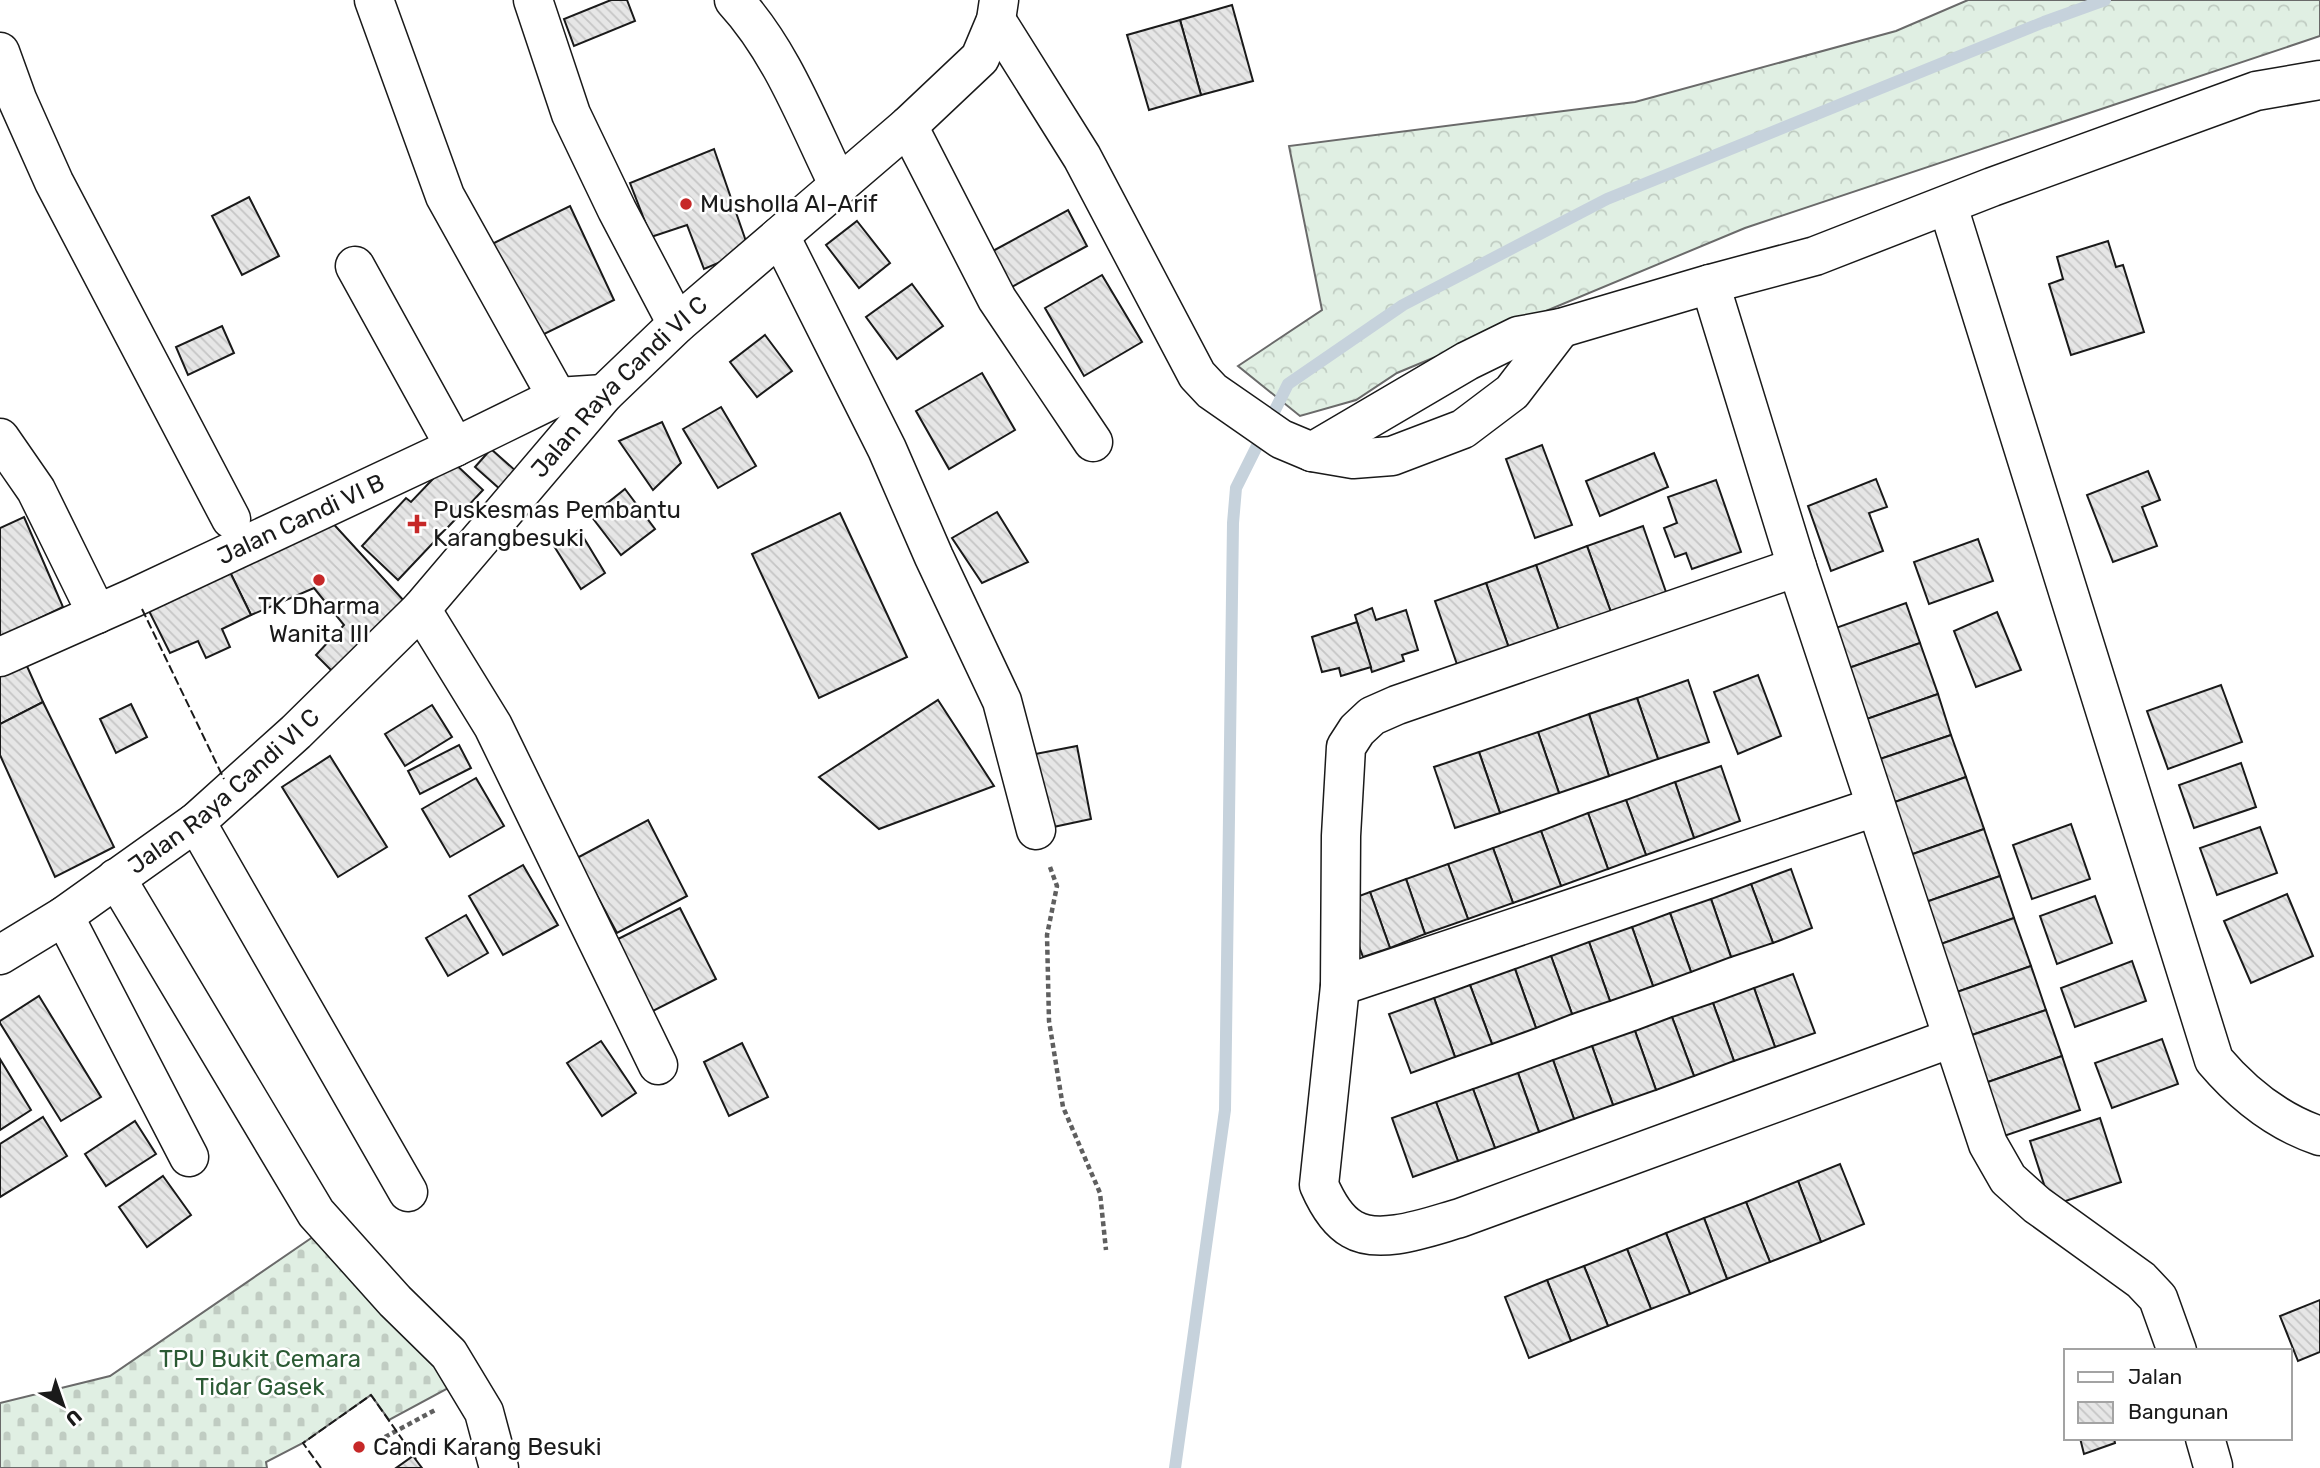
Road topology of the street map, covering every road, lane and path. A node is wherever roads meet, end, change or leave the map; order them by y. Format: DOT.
graph roads {
  1 [pos="374,0"];
  2 [pos="533,0"];
  3 [pos="734,0"];
  4 [pos="997,10"];
  5 [pos="0,52"];
  6 [pos="2320,80"];
  7 [pos="908,126"];
  8 [pos="839,186"];
  9 [pos="1948,206"];
  10 [pos="780,236"];
  11 [pos="355,266"];
  12 [pos="1710,284"];
  13 [pos="677,324"];
  14 [pos="1561,328"];
  15 [pos="604,394"];
  16 [pos="557,397"];
  17 [pos="0,438"];
  18 [pos="1093,442"];
  19 [pos="1296,446"];
  20 [pos="455,447"];
  21 [pos="231,519"];
  22 [pos="1797,567"];
  23 [pos="421,608"];
  24 [pos="97,614"];
  25 [pos="0,657"];
  26 [pos="1875,807"];
  27 [pos="196,822"];
  28 [pos="1036,830"];
  29 [pos="116,878"];
  30 [pos="64,916"];
  31 [pos="0,955"];
  32 [pos="1340,986"];
  33 [pos="1952,1038"];
  34 [pos="658,1065"];
  35 [pos="2320,1136"];
  36 [pos="189,1157"];
  37 [pos="408,1192"];
  38 [pos="1106,1250"];
  39 [pos="2176,1349"];
  40 [pos="471,1391"];
  41 [pos="385,1437"];
  42 [pos="499,1468"];
  1 -- 16 [label="street"];
  2 -- 13 [label="street"];
  3 -- 8 [label="street"];
  4 -- 7 [label="street, Jalan Raya Candi VI C"];
  4 -- 19 [label="street"];
  5 -- 21 [label="street"];
  6 -- 9 [label="street"];
  7 -- 8 [label="street, Jalan Raya Candi VI C"];
  7 -- 18 [label="street"];
  8 -- 10 [label="street, Jalan Raya Candi VI C"];
  9 -- 12 [label="street"];
  9 -- 35 [label="street"];
  10 -- 13 [label="street, Jalan Raya Candi VI C"];
  10 -- 28 [label="street"];
  11 -- 20 [label="street"];
  12 -- 14 [label="street"];
  12 -- 22 [label="street"];
  13 -- 15 [label="street, Jalan Raya Candi VI C"];
  14 -- 19 [label="street"];
  14 -- 19 [label="street"];
  15 -- 16 [label="street, Jalan Candi VI B"];
  15 -- 23 [label="street, Jalan Raya Candi VI C"];
  16 -- 20 [label="street, Jalan Candi VI B"];
  17 -- 24 [label="street"];
  20 -- 24 [label="street, Jalan Candi VI B"];
  22 -- 26 [label="street"];
  22 -- 32 [label="street"];
  23 -- 27 [label="street, Jalan Raya Candi VI C"];
  23 -- 34 [label="street"];
  24 -- 25 [label="street, Jalan Candi VI B"];
  26 -- 32 [label="street"];
  26 -- 33 [label="street"];
  27 -- 29 [label="street, Jalan Raya Candi VI C"];
  27 -- 37 [label="street"];
  28 -- 38 [label="path"];
  29 -- 30 [label="street, Jalan Raya Candi VI C"];
  29 -- 40 [label="street"];
  30 -- 31 [label="street, Jalan Raya Candi VI C"];
  30 -- 36 [label="street"];
  32 -- 33 [label="street"];
  33 -- 39 [label="street"];
  40 -- 41 [label="path"];
  40 -- 42 [label="street"];
}
